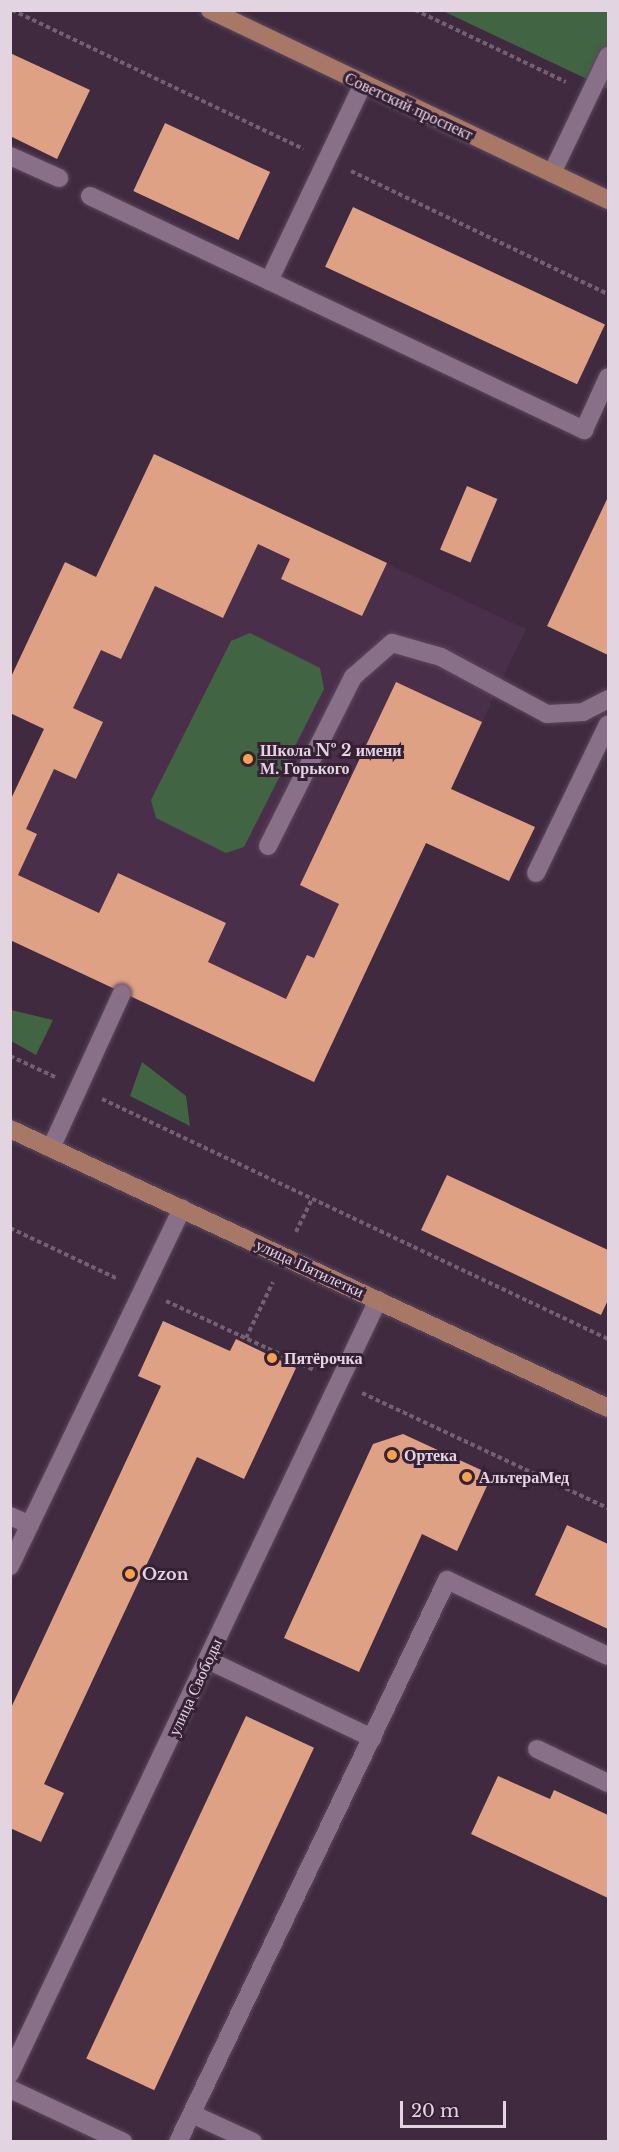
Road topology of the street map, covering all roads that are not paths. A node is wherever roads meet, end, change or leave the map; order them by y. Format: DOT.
graph roads {
  1 [pos="210,10"];
  2 [pos="609,56"];
  3 [pos="363,84"];
  4 [pos="10,156"];
  5 [pos="552,173"];
  6 [pos="59,178"];
  7 [pos="90,196"];
  8 [pos="609,200"];
  9 [pos="269,281"];
  10 [pos="609,377"];
  11 [pos="609,699"];
  12 [pos="609,724"];
  13 [pos="268,846"];
  14 [pos="536,873"];
  15 [pos="122,993"];
  16 [pos="10,1129"];
  17 [pos="51,1148"];
  18 [pos="182,1208"];
  19 [pos="378,1300"];
  20 [pos="609,1408"];
  21 [pos="10,1516"];
  22 [pos="30,1525"];
  23 [pos="10,1566"];
  24 [pos="609,1656"];
  25 [pos="208,1660"];
  26 [pos="372,1738"];
  27 [pos="537,1749"];
  28 [pos="609,1783"];
  29 [pos="10,2074"];
  30 [pos="10,2089"];
  31 [pos="192,2114"];
  32 [pos="123,2142"];
  33 [pos="178,2142"];
  34 [pos="253,2142"];
  1 -- 3 [label="main road, Советский проспект"];
  2 -- 5 [label="street"];
  3 -- 5 [label="main road, Советский проспект"];
  3 -- 9 [label="street"];
  4 -- 6 [label="street"];
  5 -- 8 [label="main road, Советский проспект"];
  7 -- 9 [label="street"];
  9 -- 10 [label="street"];
  11 -- 13 [label="street"];
  12 -- 14 [label="street"];
  15 -- 17 [label="street"];
  16 -- 17 [label="main road, улица Пятилетки"];
  17 -- 18 [label="main road, улица Пятилетки"];
  18 -- 19 [label="main road, улица Пятилетки"];
  18 -- 22 [label="street"];
  19 -- 20 [label="main road, улица Пятилетки"];
  19 -- 25 [label="street, улица Свободы"];
  21 -- 22 [label="street"];
  22 -- 23 [label="street"];
  24 -- 26 [label="street"];
  25 -- 26 [label="street"];
  25 -- 29 [label="street, улица Свободы"];
  26 -- 31 [label="street"];
  27 -- 28 [label="street"];
  30 -- 32 [label="street"];
  31 -- 33 [label="street"];
  31 -- 34 [label="street"];
}
